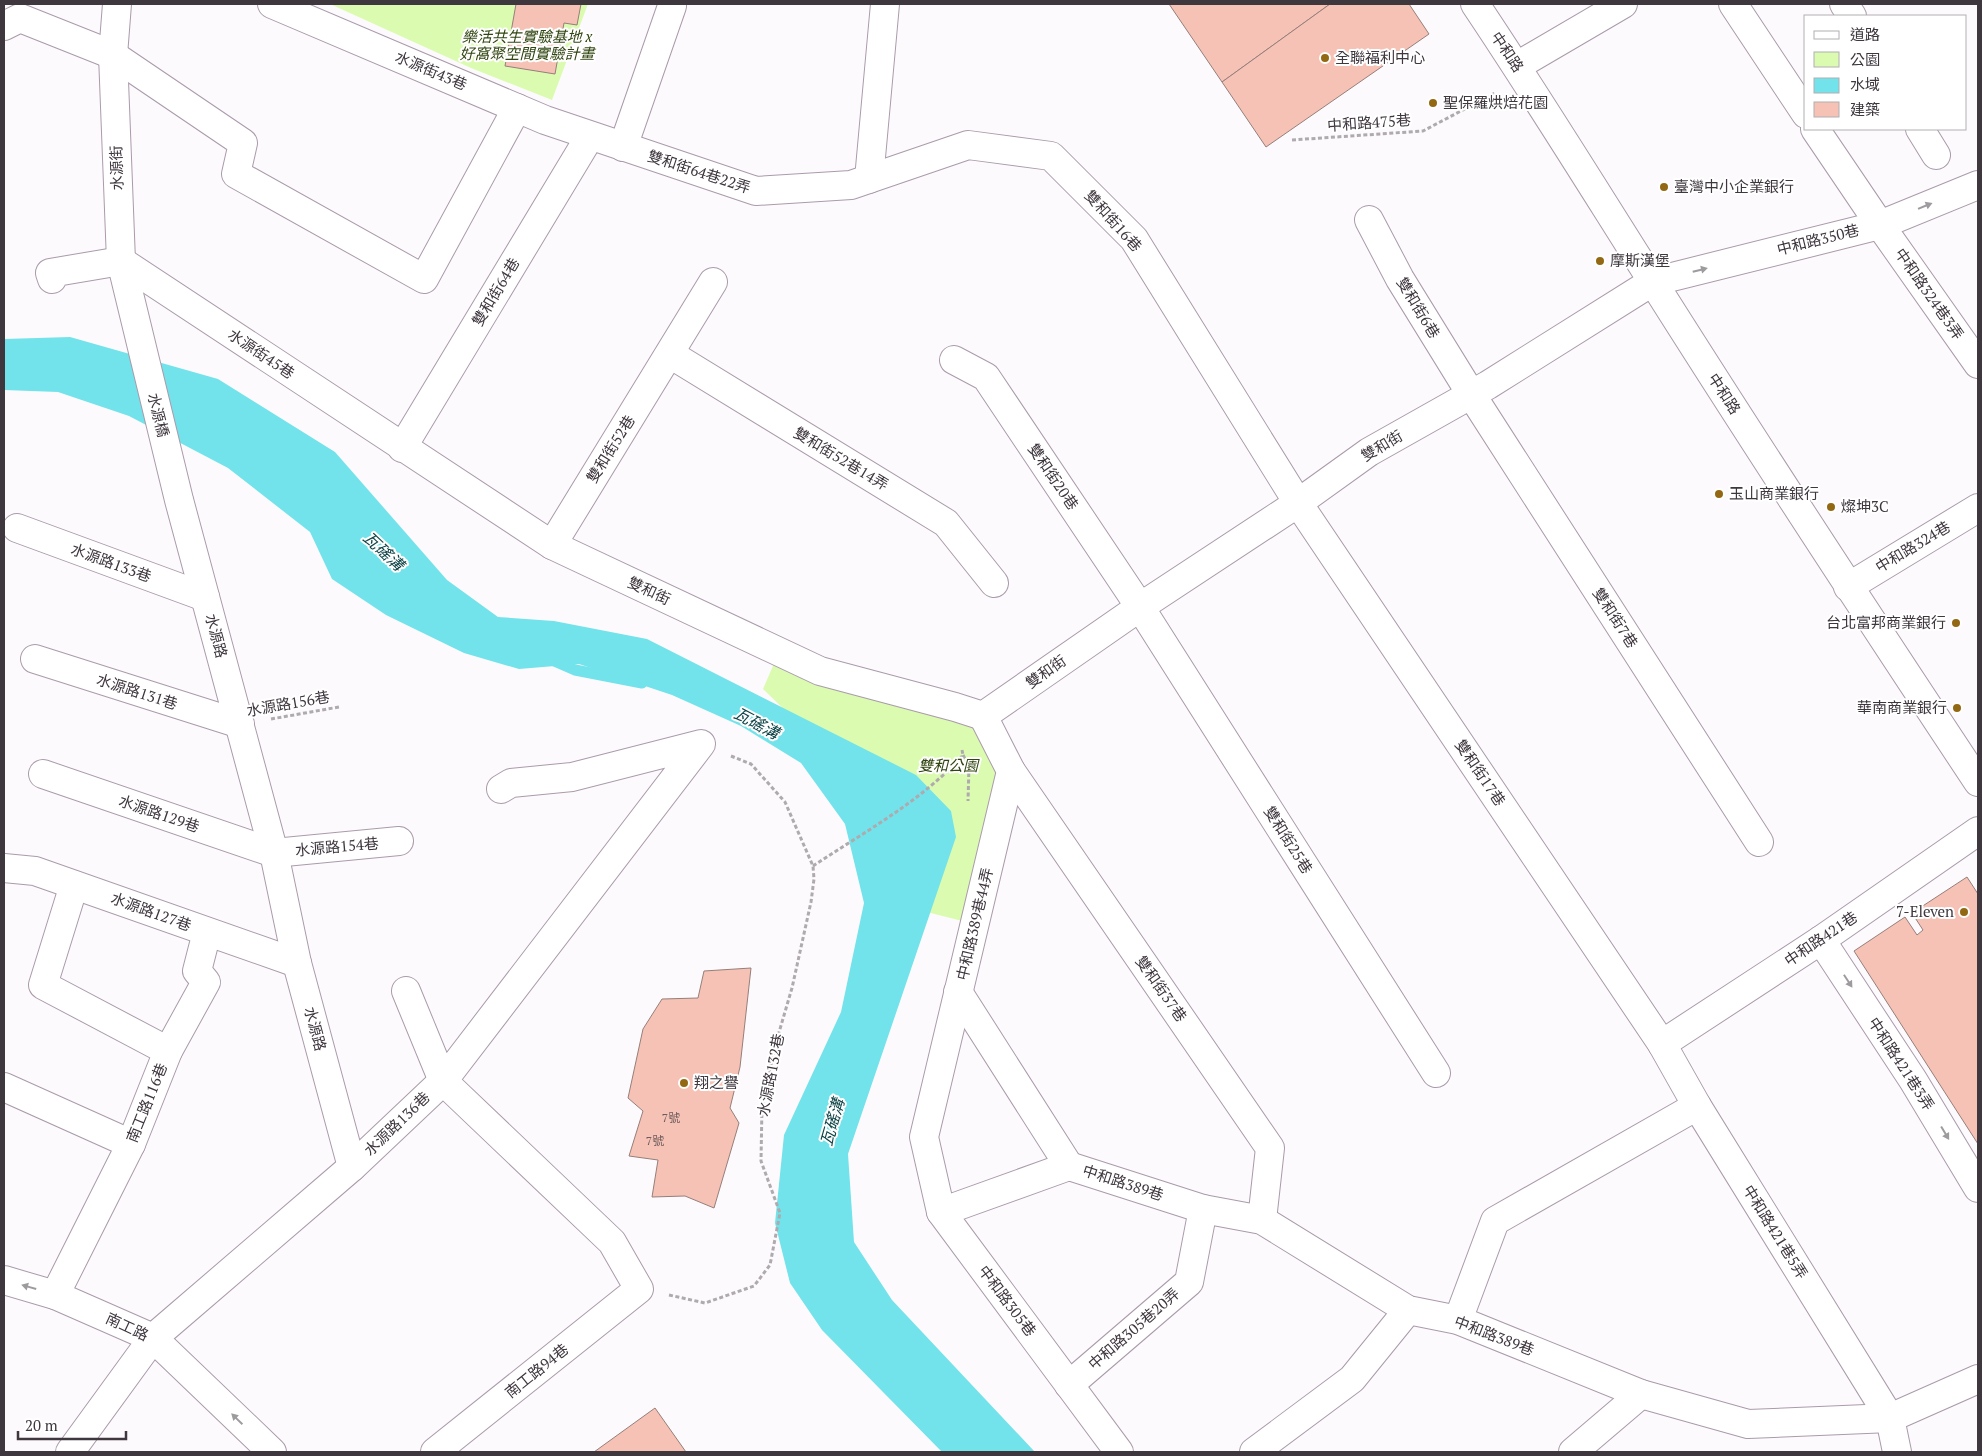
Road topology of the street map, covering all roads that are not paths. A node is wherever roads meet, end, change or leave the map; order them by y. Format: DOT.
graph roads {
  1 [pos="118,4"];
  2 [pos="272,4"];
  3 [pos="885,4"];
  4 [pos="1475,4"];
  5 [pos="1623,4"];
  6 [pos="1733,4"];
  7 [pos="1844,4"];
  8 [pos="672,6"];
  9 [pos="1851,15"];
  10 [pos="4,26"];
  11 [pos="113,55"];
  12 [pos="1521,72"];
  13 [pos="517,108"];
  14 [pos="1804,111"];
  15 [pos="1816,130"];
  16 [pos="1921,130"];
  17 [pos="590,136"];
  18 [pos="623,147"];
  19 [pos="1936,155"];
  20 [pos="870,178"];
  21 [pos="1978,185"];
  22 [pos="1369,220"];
  23 [pos="1880,224"];
  24 [pos="121,261"];
  25 [pos="52,279"];
  26 [pos="713,282"];
  27 [pos="1652,282"];
  28 [pos="136,330"];
  29 [pos="670,354"];
  30 [pos="954,360"];
  31 [pos="1978,364"];
  32 [pos="1471,394"];
  33 [pos="402,448"];
  34 [pos="179,500"];
  35 [pos="1298,502"];
  36 [pos="1978,508"];
  37 [pos="17,528"];
  38 [pos="552,545"];
  39 [pos="994,583"];
  40 [pos="1848,587"];
  41 [pos="206,597"];
  42 [pos="1140,607"];
  43 [pos="35,659"];
  44 [pos="983,716"];
  45 [pos="240,724"];
  46 [pos="1010,771"];
  47 [pos="43,774"];
  48 [pos="1978,782"];
  49 [pos="502,789"];
  50 [pos="1978,831"];
  51 [pos="399,841"];
  52 [pos="1759,842"];
  53 [pos="274,853"];
  54 [pos="4,868"];
  55 [pos="74,885"];
  56 [pos="207,932"];
  57 [pos="1821,940"];
  58 [pos="297,963"];
  59 [pos="406,991"];
  60 [pos="958,992"];
  61 [pos="1662,1044"];
  62 [pos="168,1051"];
  63 [pos="1436,1073"];
  64 [pos="443,1081"];
  65 [pos="4,1086"];
  66 [pos="1697,1106"];
  67 [pos="924,1137"];
  68 [pos="131,1144"];
  69 [pos="1069,1166"];
  70 [pos="352,1167"];
  71 [pos="1978,1188"];
  72 [pos="1203,1210"];
  73 [pos="941,1212"];
  74 [pos="1262,1220"];
  75 [pos="4,1280"];
  76 [pos="55,1295"];
  77 [pos="1408,1310"];
  78 [pos="1458,1320"];
  79 [pos="153,1338"];
  80 [pos="1978,1379"];
  81 [pos="1069,1384"];
  82 [pos="1641,1394"];
  83 [pos="1890,1418"];
  84 [pos="70,1452"];
  85 [pos="272,1452"];
  86 [pos="435,1452"];
  87 [pos="1119,1452"];
  88 [pos="1254,1452"];
  89 [pos="1573,1452"];
  90 [pos="1897,1452"];
  1 -- 11 [label="street, 水源街"];
  2 -- 13 [label="street, 水源街43巷"];
  3 -- 20 [label="street"];
  4 -- 12 [label="street, 中和路"];
  5 -- 12 [label="street"];
  6 -- 14 [label="street"];
  7 -- 9 [label="street"];
  8 -- 18 [label="street"];
  10 -- 11 [label="street"];
  11 -- 13 [label="street"];
  11 -- 24 [label="street, 水源街"];
  12 -- 27 [label="street, 中和路"];
  13 -- 17 [label="street, 水源街43巷"];
  15 -- 23 [label="street, 中和路324巷3弄"];
  16 -- 19 [label="street"];
  17 -- 18 [label="street, 雙和街64巷22弄"];
  17 -- 33 [label="street, 雙和街64巷"];
  18 -- 20 [label="street, 雙和街64巷22弄"];
  20 -- 35 [label="street, 雙和街16巷"];
  23 -- 21 [label="street, 中和路350巷, one-way"];
  22 -- 32 [label="street, 雙和街6巷"];
  27 -- 23 [label="street, 中和路350巷, one-way"];
  23 -- 31 [label="street, 中和路324巷3弄"];
  24 -- 25 [label="street"];
  24 -- 28 [label="street, 水源街"];
  24 -- 33 [label="street, 水源街45巷"];
  26 -- 29 [label="street, 雙和街52巷"];
  27 -- 32 [label="street, 雙和街"];
  27 -- 40 [label="street, 中和路"];
  28 -- 34 [label="street, 水源橋"];
  29 -- 38 [label="street, 雙和街52巷"];
  29 -- 39 [label="street, 雙和街52巷14弄"];
  30 -- 42 [label="street, 雙和街20巷"];
  32 -- 35 [label="street, 雙和街"];
  32 -- 52 [label="street, 雙和街7巷"];
  33 -- 38 [label="street, 雙和街"];
  34 -- 41 [label="street, 水源路"];
  35 -- 42 [label="street, 雙和街"];
  35 -- 61 [label="street, 雙和街17巷"];
  36 -- 40 [label="street, 中和路324巷"];
  37 -- 41 [label="street, 水源路133巷"];
  38 -- 44 [label="street, 雙和街"];
  40 -- 48 [label="street, 中和路"];
  41 -- 45 [label="street, 水源路"];
  42 -- 44 [label="street, 雙和街"];
  42 -- 63 [label="street, 雙和街25巷"];
  43 -- 45 [label="street, 水源路131巷"];
  44 -- 46 [label="street"];
  45 -- 53 [label="street, 水源路"];
  46 -- 60 [label="street, 中和路389巷44弄"];
  46 -- 74 [label="street, 雙和街37巷"];
  47 -- 53 [label="street, 水源路129巷"];
  49 -- 64 [label="street, 水源路136巷"];
  50 -- 57 [label="street, 中和路421巷"];
  51 -- 53 [label="street, 水源路154巷"];
  53 -- 58 [label="street, 水源路"];
  54 -- 55 [label="street, 水源路127巷"];
  55 -- 56 [label="street, 水源路127巷"];
  55 -- 62 [label="street, 南工路116巷"];
  56 -- 58 [label="street, 水源路127巷"];
  56 -- 62 [label="street"];
  57 -- 61 [label="street, 中和路421巷"];
  57 -- 71 [label="street, 中和路421巷3弄, one-way"];
  58 -- 70 [label="street, 水源路"];
  59 -- 64 [label="street"];
  60 -- 67 [label="street, 中和路389巷44弄"];
  60 -- 69 [label="street"];
  61 -- 66 [label="street, 中和路421巷5弄"];
  62 -- 68 [label="street, 南工路116巷"];
  64 -- 70 [label="street, 水源路136巷"];
  64 -- 86 [label="street, 南工路94巷"];
  65 -- 68 [label="street"];
  66 -- 78 [label="street"];
  66 -- 83 [label="street, 中和路421巷5弄"];
  67 -- 73 [label="street, 中和路305巷"];
  68 -- 76 [label="street, 南工路116巷"];
  69 -- 72 [label="street, 中和路389巷"];
  69 -- 73 [label="street, 中和路389巷"];
  70 -- 79 [label="street"];
  72 -- 74 [label="street, 中和路389巷"];
  72 -- 81 [label="street, 中和路305巷20弄"];
  73 -- 81 [label="street, 中和路305巷"];
  74 -- 77 [label="street, 中和路389巷"];
  76 -- 75 [label="street, 南工路, one-way"];
  76 -- 79 [label="street, 南工路"];
  77 -- 78 [label="street, 中和路389巷"];
  77 -- 88 [label="street"];
  78 -- 82 [label="street, 中和路389巷"];
  79 -- 84 [label="street"];
  85 -- 79 [label="street, 南工路, one-way"];
  80 -- 83 [label="street, 中和路389巷"];
  81 -- 87 [label="street, 中和路305巷"];
  82 -- 83 [label="street, 中和路389巷"];
  82 -- 89 [label="street"];
  83 -- 90 [label="street"];
}
